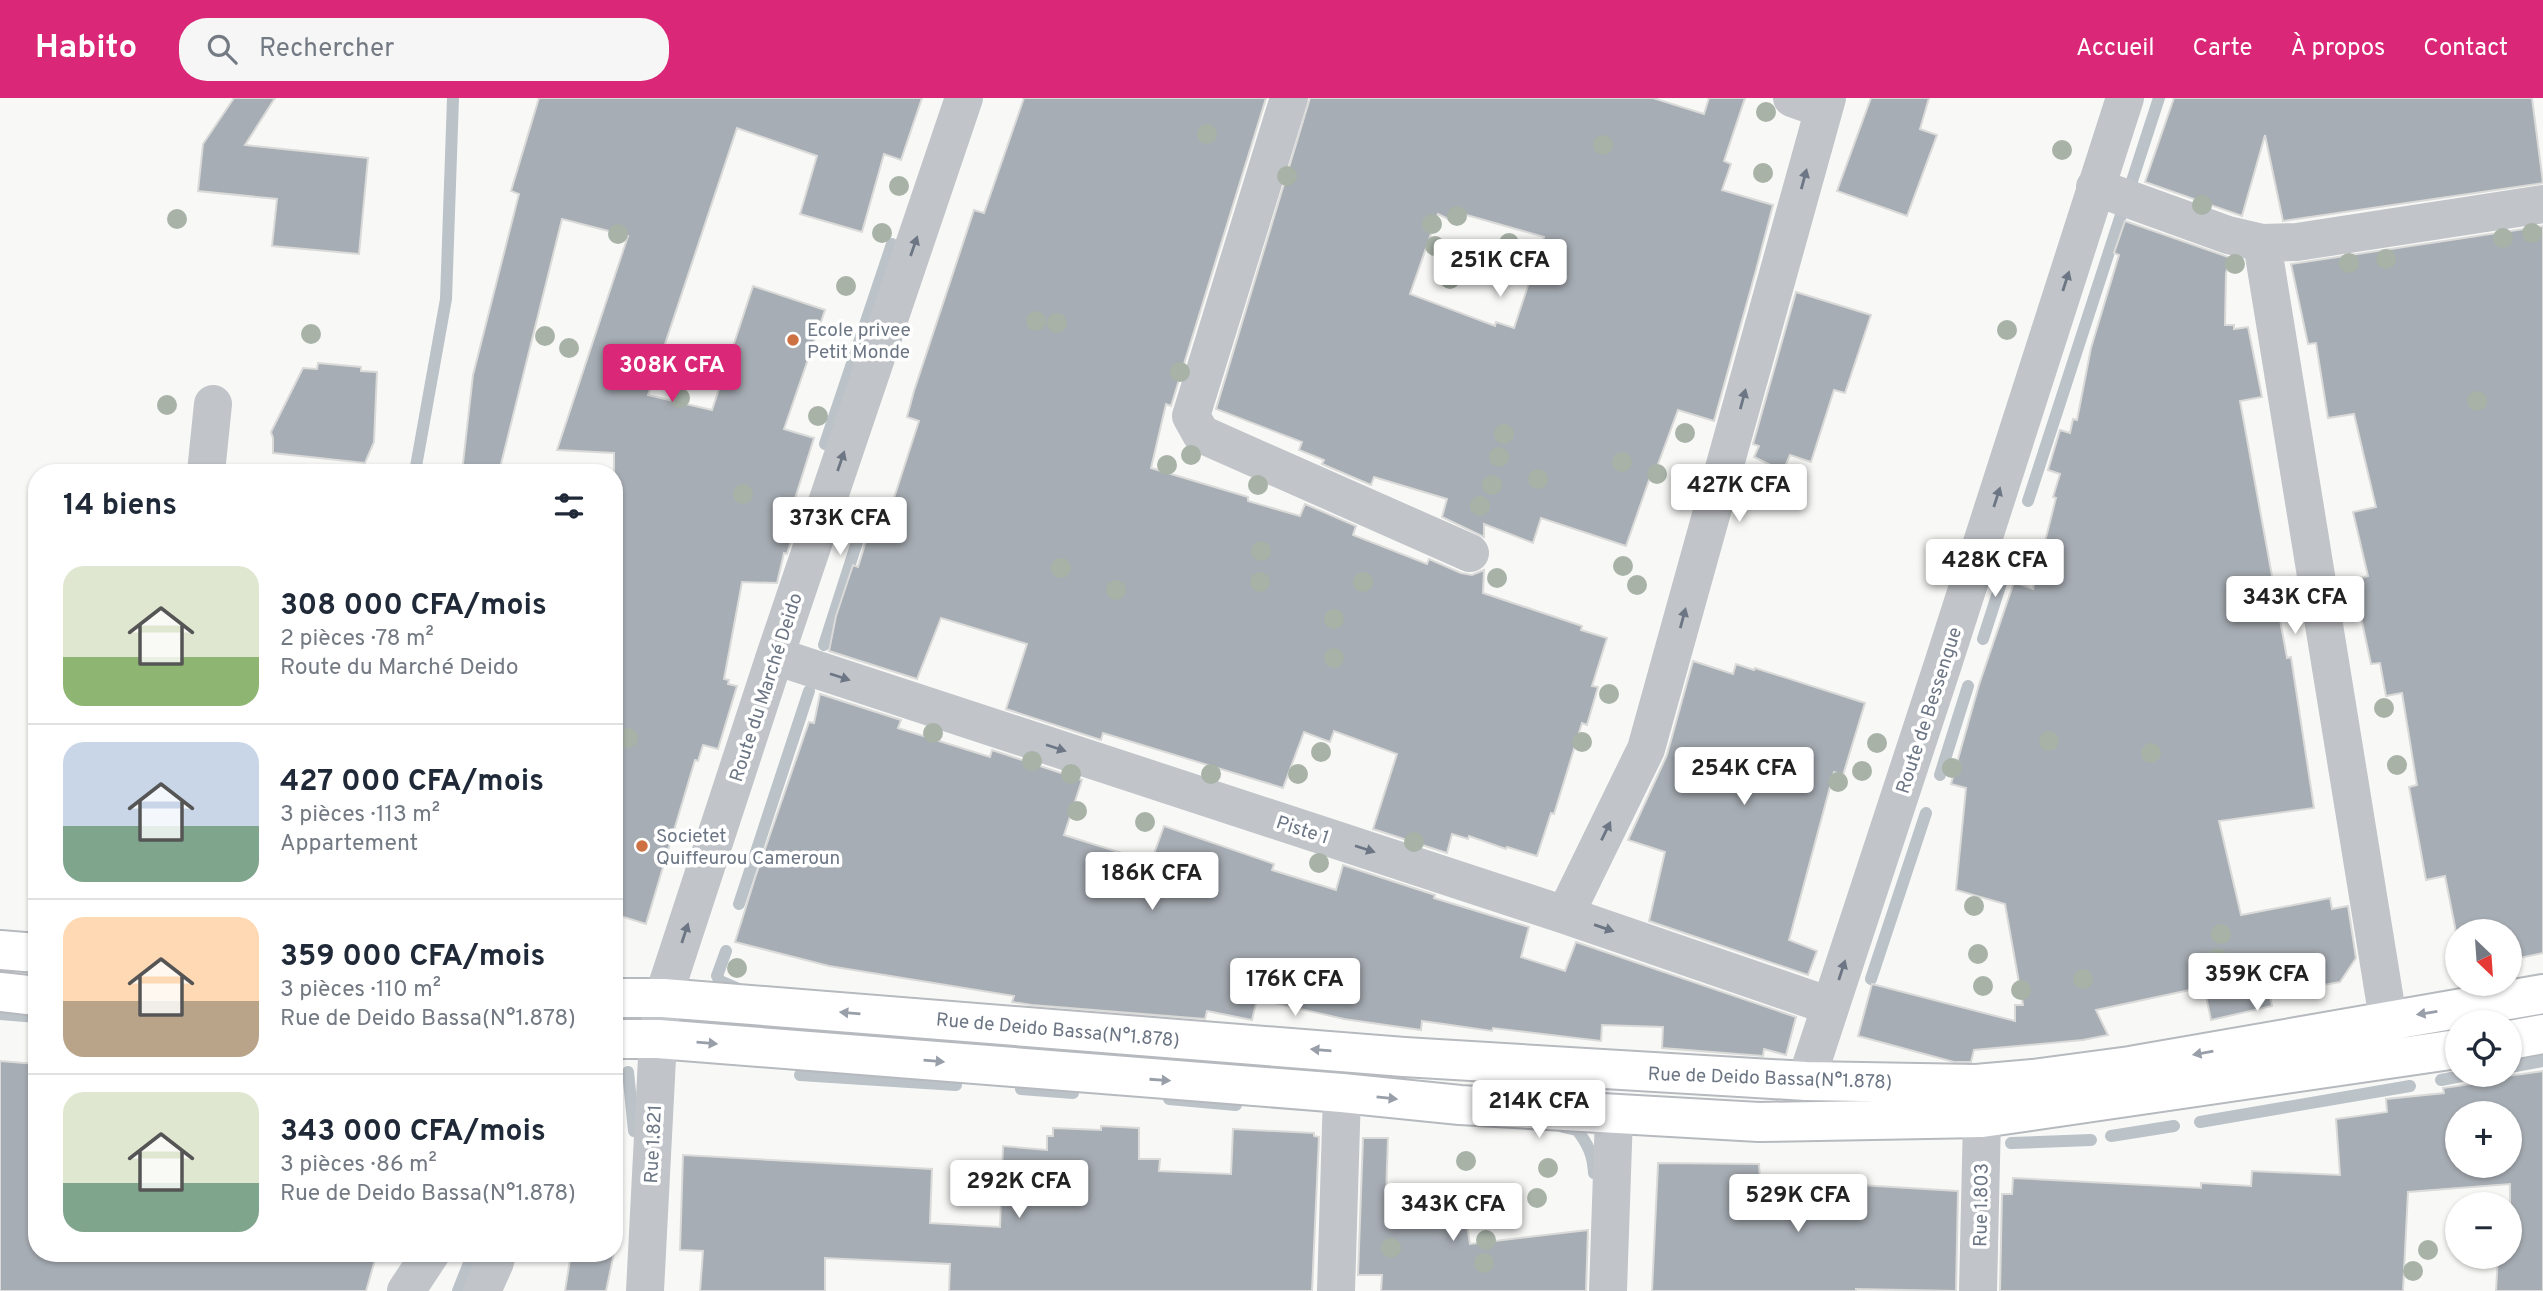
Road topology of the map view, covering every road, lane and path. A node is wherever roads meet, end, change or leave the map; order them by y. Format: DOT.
graph roads {
  1 [pos="964,98"];
  2 [pos="1289,98"];
  3 [pos="2125,98"];
  4 [pos="1814,102"];
  5 [pos="2095,187"];
  6 [pos="2543,204"];
  7 [pos="2262,243"];
  8 [pos="214,404"];
  9 [pos="207,464"];
  10 [pos="1470,553"];
  11 [pos="775,656"];
  12 [pos="1565,915"];
  13 [pos="0,950"];
  14 [pos="28,952"];
  15 [pos="0,992"];
  16 [pos="2543,994"];
  17 [pos="28,995"];
  18 [pos="623,998"];
  19 [pos="663,998"];
  20 [pos="1830,1006"];
  21 [pos="2388,1019"];
  22 [pos="2543,1034"];
  23 [pos="658,1038"];
  24 [pos="2522,1038"];
  25 [pos="623,1039"];
  26 [pos="2445,1050"];
  27 [pos="1806,1081"];
  28 [pos="1342,1093"];
  29 [pos="1614,1115"];
  30 [pos="1982,1118"];
  31 [pos="425,1262"];
  32 [pos="495,1262"];
  33 [pos="406,1291"];
  34 [pos="482,1291"];
  35 [pos="645,1291"];
  36 [pos="1336,1291"];
  37 [pos="1608,1291"];
  38 [pos="1978,1291"];
  11 -- 1 [label="street, Route du Marché Deido, one-way"];
  2 -- 10 [label="street"];
  3 -- 5 [label="street, Route de Bessengue"];
  12 -- 4 [label="street, one-way"];
  5 -- 7 [label="street"];
  20 -- 5 [label="street, Route de Bessengue, one-way"];
  6 -- 7 [label="street"];
  7 -- 21 [label="street"];
  8 -- 9 [label="street"];
  11 -- 12 [label="street, Piste 1, one-way"];
  19 -- 11 [label="street, Route du Marché Deido, one-way"];
  12 -- 20 [label="street, Piste 1, one-way"];
  13 -- 14 [label="main road"];
  15 -- 17 [label="main road"];
  16 -- 21 [label="main road, Rue de Deido Bassa(N°1.878), one-way"];
  18 -- 19 [label="main road, Rue de Deido Bassa(N°1.878)"];
  19 -- 23 [label="street, Rue 1.821"];
  27 -- 19 [label="main road, Rue de Deido Bassa(N°1.878), one-way"];
  20 -- 27 [label="street, Route de Bessengue"];
  21 -- 27 [label="main road, Rue de Deido Bassa(N°1.878), one-way"];
  22 -- 24 [label="main road"];
  23 -- 25 [label="main road, Rue de Deido Bassa(N°1.878)"];
  23 -- 28 [label="main road, Rue de Deido Bassa(N°1.878), one-way"];
  23 -- 35 [label="street, Rue 1.821"];
  26 -- 30 [label="main road, Rue de Deido Bassa(N°1.878)"];
  28 -- 29 [label="main road, Rue de Deido Bassa(N°1.878), one-way"];
  28 -- 36 [label="street"];
  29 -- 30 [label="main road, Rue de Deido Bassa(N°1.878)"];
  29 -- 37 [label="street"];
  30 -- 38 [label="street, Rue 1.803"];
  31 -- 33 [label="street"];
  32 -- 34 [label="street"];
}
